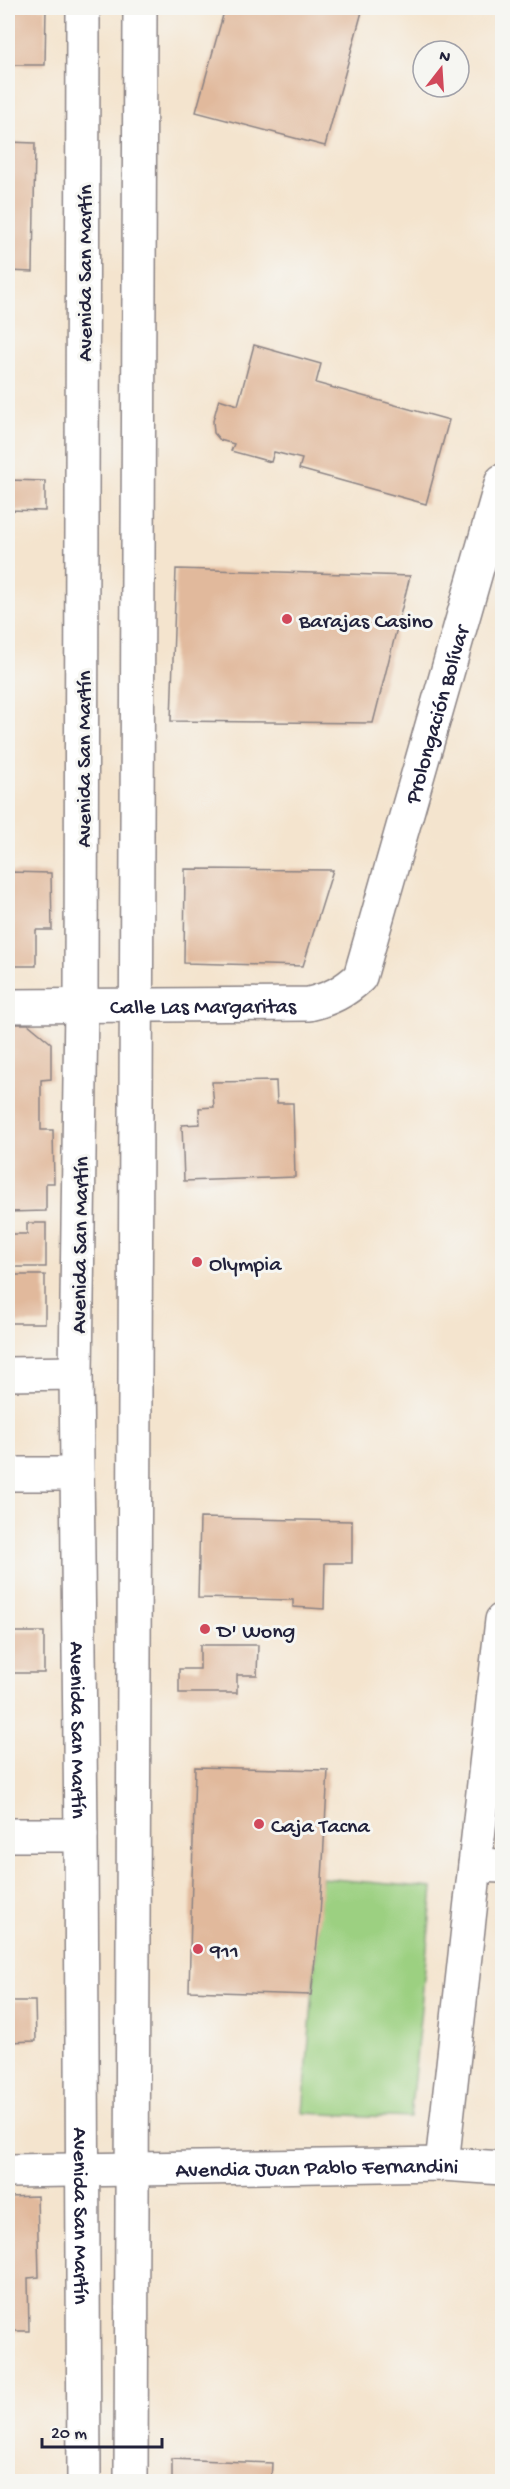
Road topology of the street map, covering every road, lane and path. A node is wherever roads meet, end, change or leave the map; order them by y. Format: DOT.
graph roads {
  1 [pos="83,8"];
  2 [pos="140,8"];
  3 [pos="502,481"];
  4 [pos="369,948"];
  5 [pos="81,1005"];
  6 [pos="137,1005"];
  7 [pos="8,1006"];
  8 [pos="76,1373"];
  9 [pos="8,1374"];
  10 [pos="8,1474"];
  11 [pos="77,1474"];
  12 [pos="502,1620"];
  13 [pos="8,1835"];
  14 [pos="81,1835"];
  15 [pos="489,1866"];
  16 [pos="442,2163"];
  17 [pos="502,2168"];
  18 [pos="8,2171"];
  19 [pos="81,2171"];
  20 [pos="131,2171"];
  21 [pos="84,2481"];
  22 [pos="130,2481"];
  1 -- 5 [label="main road, Avenida San Martín"];
  2 -- 6 [label="main road"];
  3 -- 4 [label="main road, Prolongación Bolívar"];
  4 -- 6 [label="main road, Calle Las Margaritas"];
  5 -- 6 [label="main road, Calle Las Margaritas"];
  5 -- 7 [label="main road, Calle Las Margaritas"];
  5 -- 8 [label="main road, Avenida San Martín"];
  6 -- 20 [label="main road"];
  8 -- 9 [label="main road"];
  8 -- 11 [label="main road, Avenida San Martín"];
  10 -- 11 [label="main road"];
  11 -- 14 [label="main road, Avenida San Martín"];
  12 -- 15 [label="main road"];
  13 -- 14 [label="main road"];
  14 -- 19 [label="main road, Avenida San Martín"];
  15 -- 16 [label="main road"];
  16 -- 17 [label="main road, Avendia Juan Pablo Fernandini"];
  16 -- 20 [label="main road, Avendia Juan Pablo Fernandini"];
  18 -- 19 [label="main road, Avendia Juan Pablo Fernandini"];
  19 -- 20 [label="main road, Avendia Juan Pablo Fernandini"];
  19 -- 21 [label="main road, Avenida San Martín"];
  20 -- 22 [label="main road"];
}
